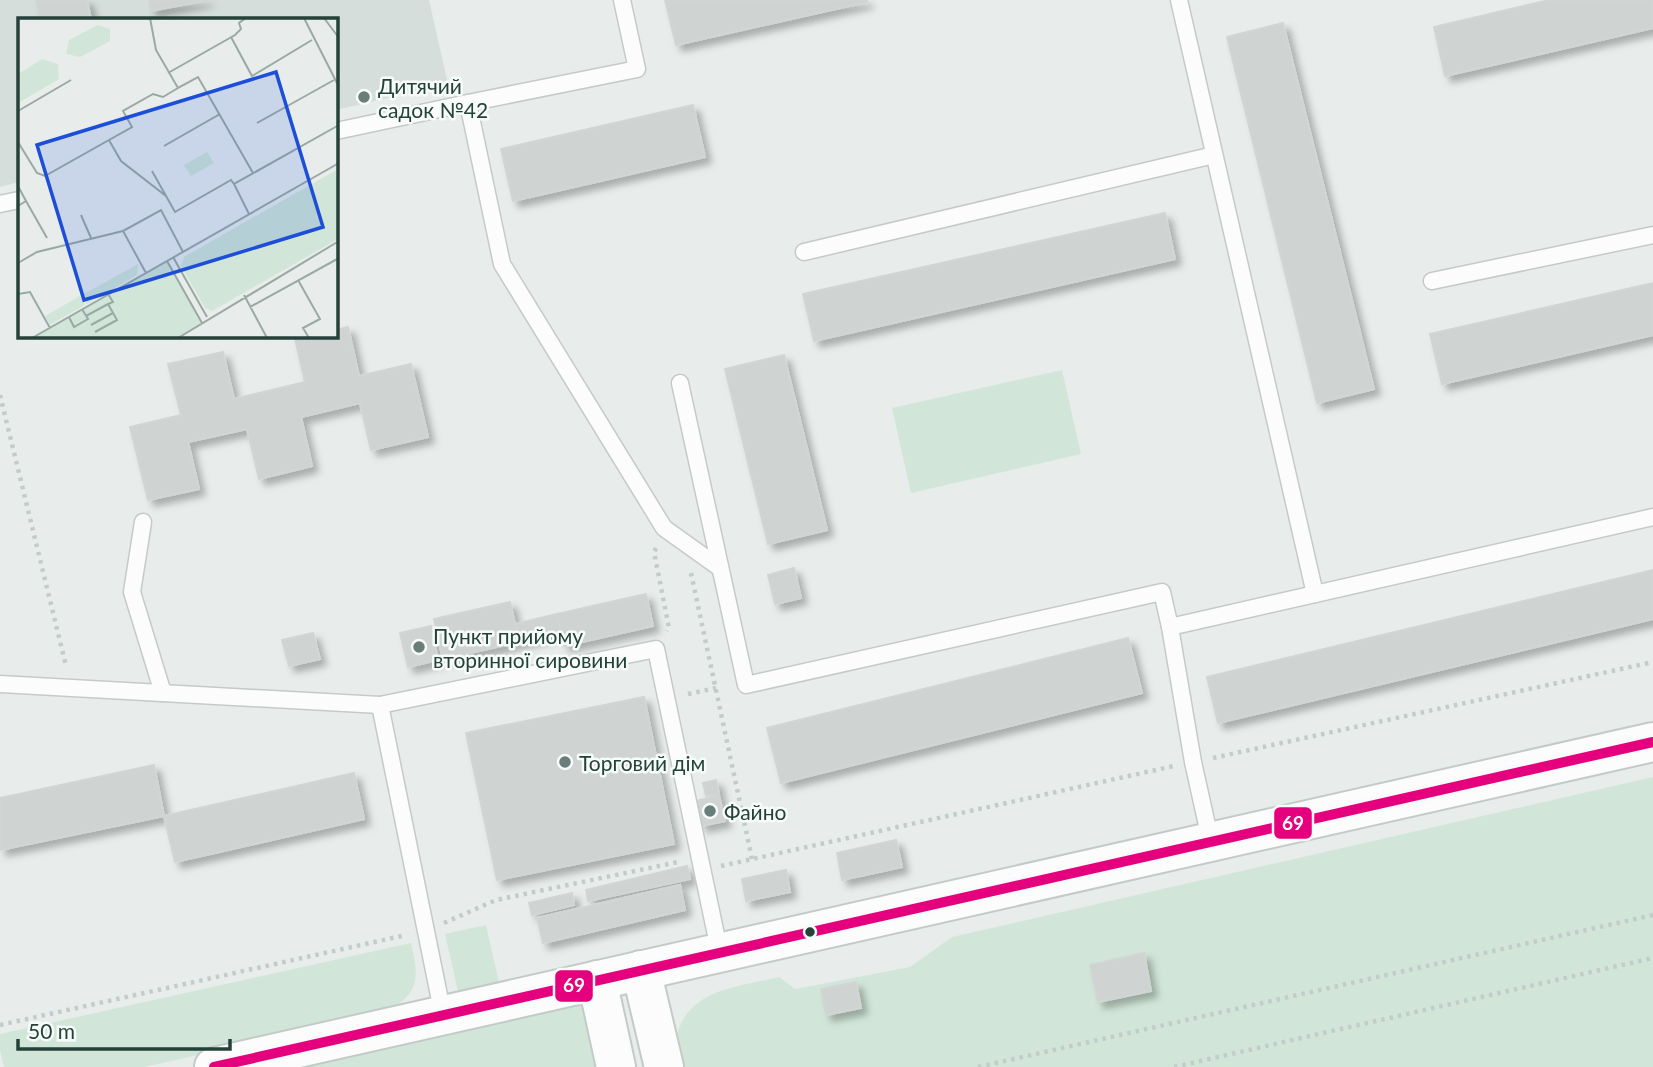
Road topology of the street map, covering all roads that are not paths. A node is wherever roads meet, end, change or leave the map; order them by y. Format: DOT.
graph roads {
  1 [pos="622,0"];
  2 [pos="1179,0"];
  3 [pos="468,103"];
  4 [pos="338,131"];
  5 [pos="1214,155"];
  6 [pos="18,200"];
  7 [pos="0,204"];
  8 [pos="1653,234"];
  9 [pos="804,252"];
  10 [pos="1432,281"];
  11 [pos="680,383"];
  12 [pos="1653,517"];
  13 [pos="143,522"];
  14 [pos="720,568"];
  15 [pos="1315,594"];
  16 [pos="1170,627"];
  17 [pos="0,684"];
  18 [pos="163,693"];
  19 [pos="380,705"];
  20 [pos="1653,743"];
  21 [pos="1211,843"];
  22 [pos="720,954"];
  23 [pos="641,970"];
  24 [pos="597,980"];
  25 [pos="443,1015"];
  26 [pos="214,1067"];
  27 [pos="616,1067"];
  28 [pos="664,1067"];
  1 -- 3 [label="lane"];
  2 -- 5 [label="lane"];
  3 -- 4 [label="lane"];
  3 -- 14 [label="lane"];
  5 -- 9 [label="lane"];
  5 -- 15 [label="lane"];
  6 -- 7 [label="lane"];
  8 -- 10 [label="lane"];
  11 -- 14 [label="lane"];
  12 -- 15 [label="lane"];
  13 -- 18 [label="lane"];
  14 -- 16 [label="lane"];
  15 -- 16 [label="lane"];
  16 -- 21 [label="lane"];
  17 -- 18 [label="lane"];
  18 -- 19 [label="lane"];
  19 -- 22 [label="lane"];
  19 -- 25 [label="lane"];
  20 -- 21 [label="street"];
  21 -- 22 [label="street"];
  22 -- 23 [label="street"];
  23 -- 24 [label="street"];
  23 -- 28 [label="street"];
  24 -- 25 [label="street"];
  24 -- 27 [label="street"];
  25 -- 26 [label="street"];
}
